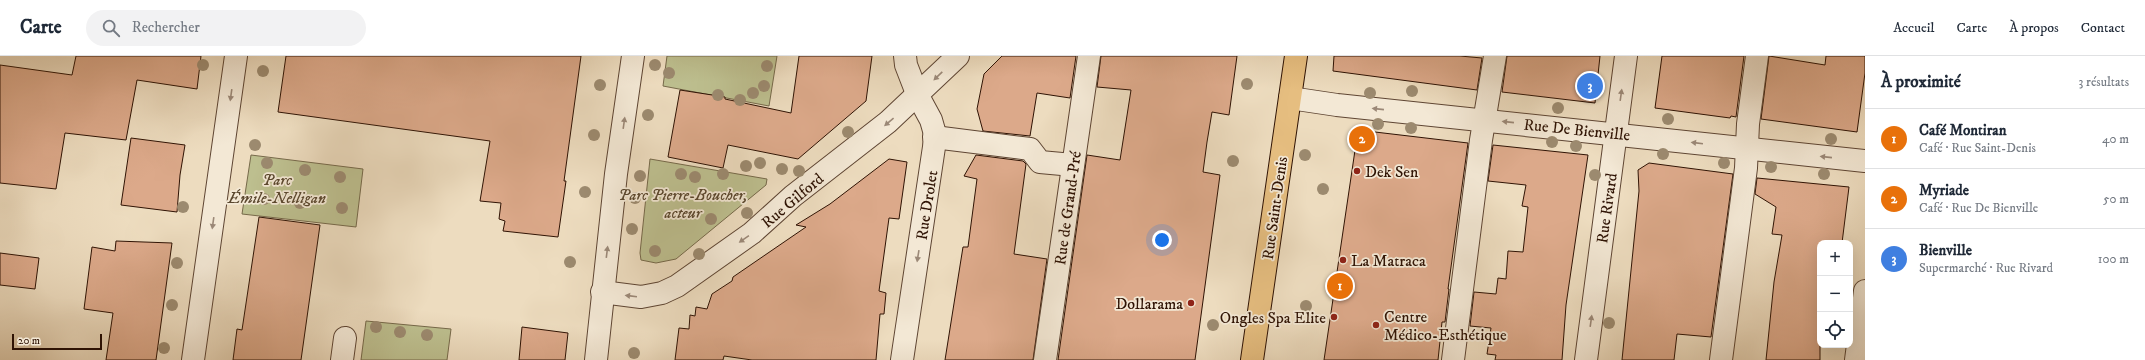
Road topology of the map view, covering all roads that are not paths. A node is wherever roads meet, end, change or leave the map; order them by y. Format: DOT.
graph roads {
  1 [pos="236,56"];
  2 [pos="633,56"];
  3 [pos="905,56"];
  4 [pos="958,56"];
  5 [pos="1089,56"];
  6 [pos="1296,56"];
  7 [pos="1495,56"];
  8 [pos="1626,56"];
  9 [pos="1757,56"];
  10 [pos="918,96"];
  11 [pos="1290,98"];
  12 [pos="1485,120"];
  13 [pos="1616,134"];
  14 [pos="934,137"];
  15 [pos="1747,148"];
  16 [pos="1865,160"];
  17 [pos="1073,165"];
  18 [pos="1865,291"];
  19 [pos="602,292"];
  20 [pos="345,338"];
  21 [pos="193,360"];
  22 [pos="342,360"];
  23 [pos="596,360"];
  24 [pos="902,360"];
  25 [pos="1045,360"];
  26 [pos="1252,360"];
  27 [pos="1452,360"];
  28 [pos="1586,360"];
  29 [pos="1721,360"];
  30 [pos="1856,360"];
  1 -- 21 [label="street, one-way"];
  19 -- 2 [label="street, one-way"];
  3 -- 10 [label="street, Rue Drolet"];
  4 -- 10 [label="street, Rue Gilford, one-way"];
  5 -- 17 [label="street, Rue de Grand-Pré"];
  6 -- 11 [label="main road, Rue Saint-Denis"];
  7 -- 12 [label="street"];
  13 -- 8 [label="street, Rue Rivard, one-way"];
  9 -- 15 [label="street"];
  10 -- 14 [label="street, Rue Drolet"];
  10 -- 19 [label="street, Rue Gilford, one-way"];
  12 -- 11 [label="street, Rue De Bienville, one-way"];
  11 -- 26 [label="main road, Rue Saint-Denis"];
  13 -- 12 [label="street, Rue De Bienville, one-way"];
  12 -- 27 [label="street"];
  15 -- 13 [label="street, Rue De Bienville, one-way"];
  28 -- 13 [label="street, Rue Rivard, one-way"];
  14 -- 17 [label="street"];
  14 -- 24 [label="street, Rue Drolet, one-way"];
  16 -- 15 [label="street, Rue De Bienville, one-way"];
  15 -- 29 [label="street"];
  17 -- 25 [label="street, Rue de Grand-Pré"];
  18 -- 30 [label="street"];
  19 -- 23 [label="street"];
  20 -- 22 [label="street"];
}
